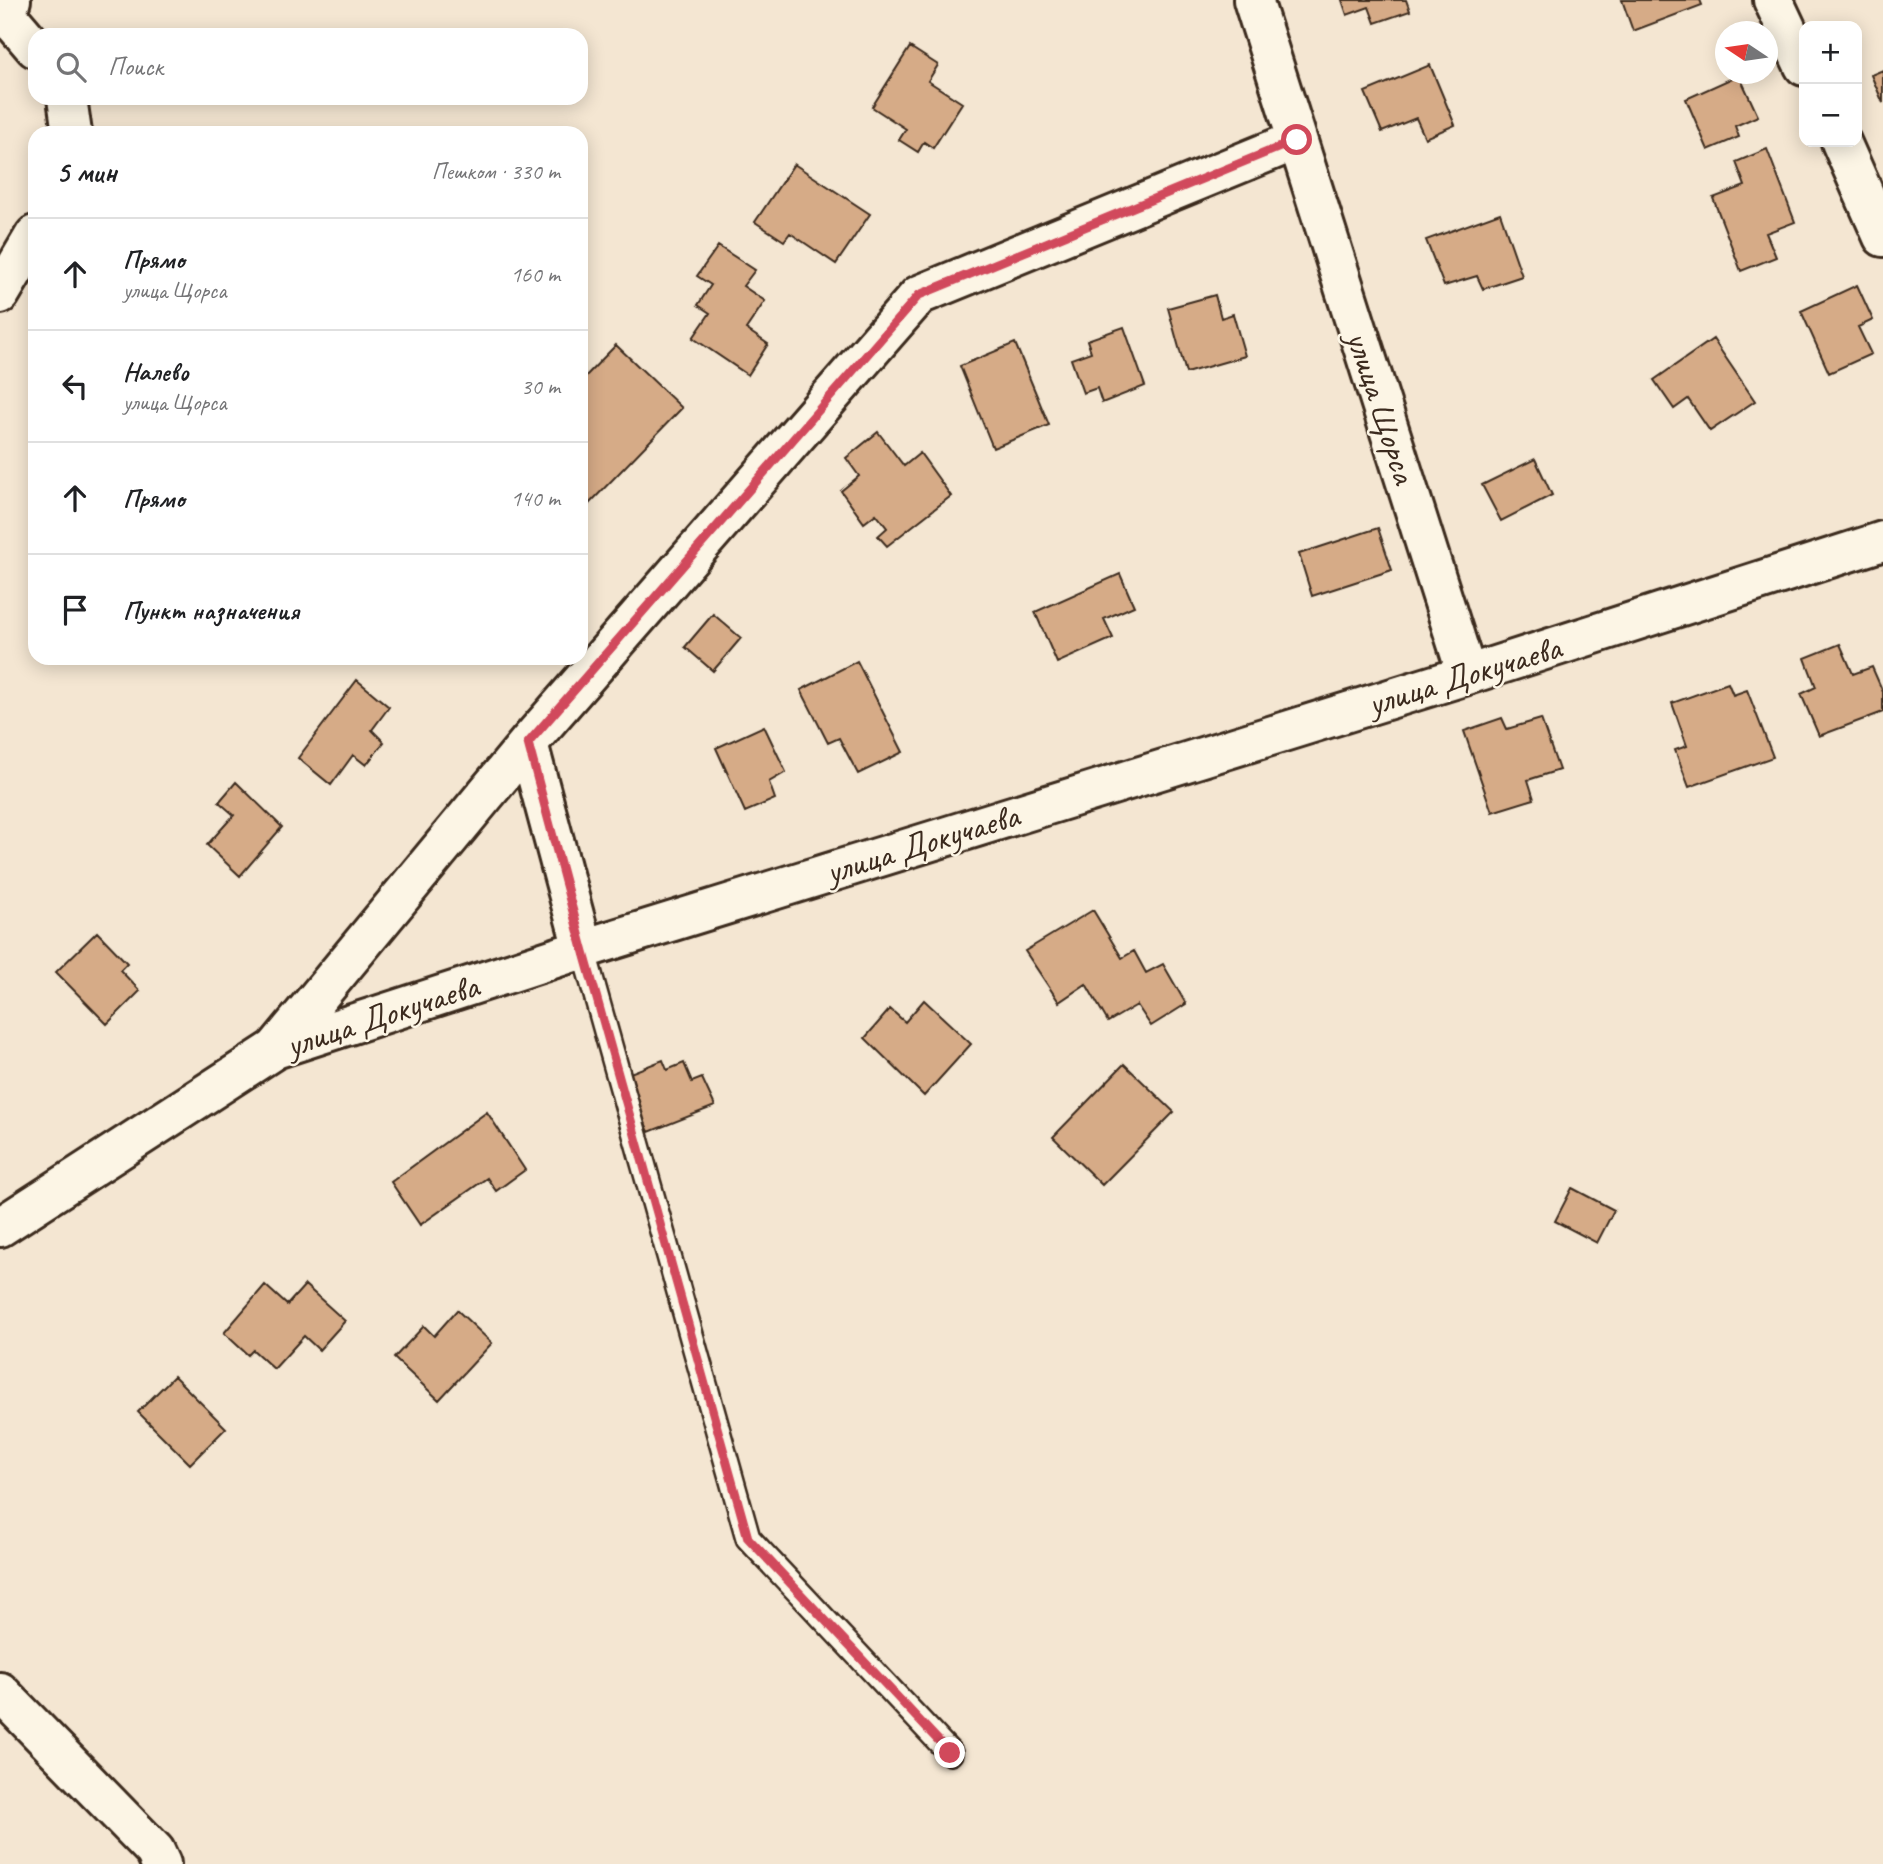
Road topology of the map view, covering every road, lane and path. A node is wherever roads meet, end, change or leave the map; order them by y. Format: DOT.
graph roads {
  1 [pos="11,0"];
  2 [pos="1253,0"];
  3 [pos="1773,0"];
  4 [pos="28,40"];
  5 [pos="1799,55"];
  6 [pos="69,105"];
  7 [pos="71,126"];
  8 [pos="1297,140"];
  9 [pos="1843,147"];
  10 [pos="1883,237"];
  11 [pos="28,247"];
  12 [pos="0,294"];
  13 [pos="1883,541"];
  14 [pos="1466,675"];
  15 [pos="528,743"];
  16 [pos="583,949"];
  17 [pos="275,1049"];
  18 [pos="0,1227"];
  19 [pos="0,1692"];
  20 [pos="950,1753"];
  21 [pos="161,1864"];
  1 -- 4 [label="street"];
  2 -- 8 [label="street, улица Щорса"];
  3 -- 5 [label="street"];
  6 -- 7 [label="street"];
  8 -- 14 [label="street, улица Щорса"];
  8 -- 15 [label="street"];
  9 -- 10 [label="street"];
  11 -- 12 [label="street"];
  13 -- 14 [label="street, улица Докучаева"];
  14 -- 16 [label="street, улица Докучаева"];
  15 -- 16 [label="street"];
  15 -- 17 [label="street"];
  16 -- 17 [label="street, улица Докучаева"];
  16 -- 20 [label="lane"];
  17 -- 18 [label="street, улица Докучаева"];
  19 -- 21 [label="street"];
}
